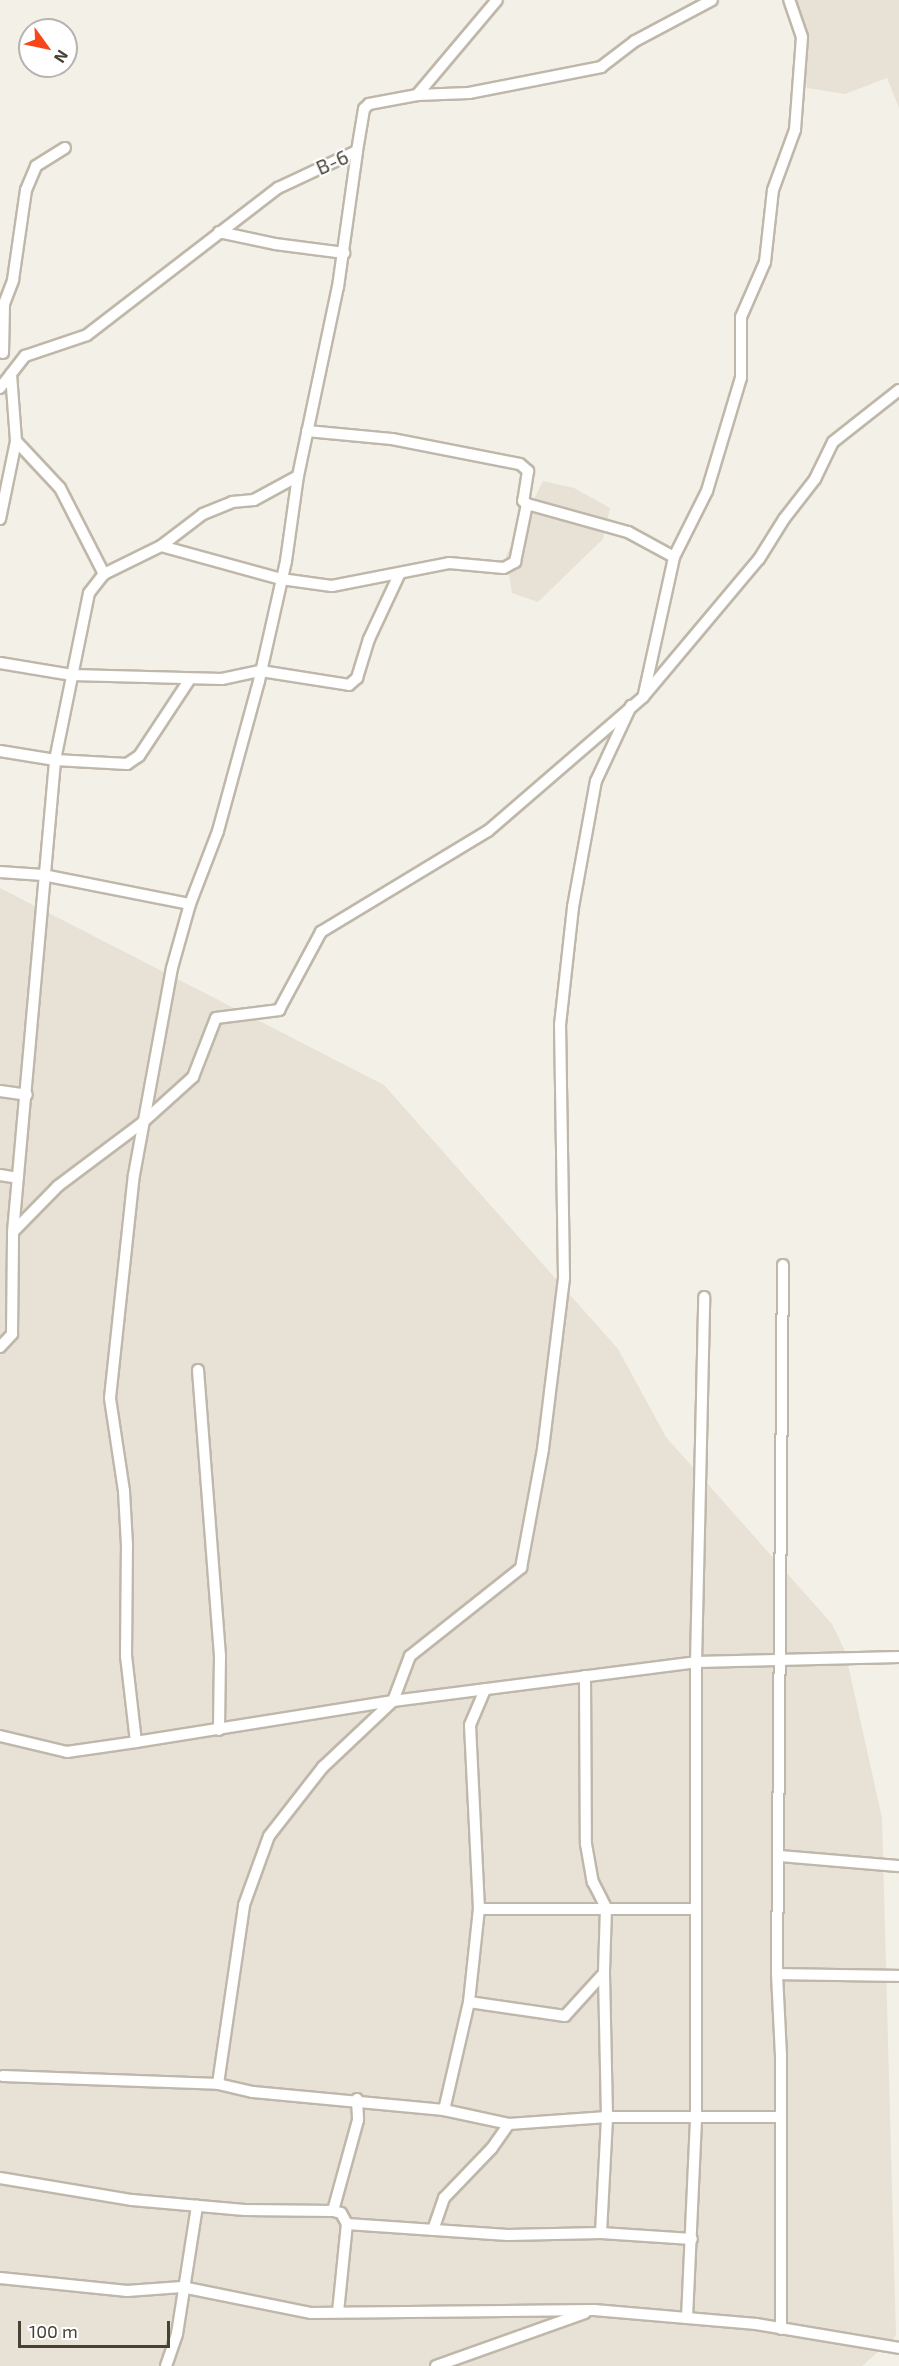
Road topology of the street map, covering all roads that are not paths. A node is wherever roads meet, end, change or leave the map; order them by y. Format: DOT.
graph roads {
  1 [pos="497,0"];
  2 [pos="712,0"];
  3 [pos="789,0"];
  4 [pos="417,94"];
  5 [pos="65,148"];
  6 [pos="357,151"];
  7 [pos="219,232"];
  8 [pos="344,253"];
  9 [pos="1,353"];
  10 [pos="25,356"];
  11 [pos="11,374"];
  12 [pos="0,388"];
  13 [pos="899,390"];
  14 [pos="307,431"];
  15 [pos="16,441"];
  16 [pos="298,476"];
  17 [pos="527,504"];
  18 [pos="0,519"];
  19 [pos="161,546"];
  20 [pos="674,557"];
  21 [pos="104,574"];
  22 [pos="399,575"];
  23 [pos="281,579"];
  24 [pos="0,663"];
  25 [pos="261,670"];
  26 [pos="72,675"];
  27 [pos="190,679"];
  28 [pos="643,697"];
  29 [pos="631,706"];
  30 [pos="0,751"];
  31 [pos="55,760"];
  32 [pos="0,872"];
  33 [pos="43,875"];
  34 [pos="190,904"];
  35 [pos="0,1091"];
  36 [pos="27,1095"];
  37 [pos="142,1123"];
  38 [pos="0,1175"];
  39 [pos="18,1178"];
  40 [pos="14,1232"];
  41 [pos="783,1265"];
  42 [pos="704,1297"];
  43 [pos="0,1347"];
  44 [pos="198,1370"];
  45 [pos="899,1657"];
  46 [pos="780,1658"];
  47 [pos="696,1662"];
  48 [pos="585,1676"];
  49 [pos="485,1689"];
  50 [pos="393,1701"];
  51 [pos="219,1730"];
  52 [pos="0,1736"];
  53 [pos="136,1742"];
  54 [pos="779,1856"];
  55 [pos="899,1866"];
  56 [pos="606,1908"];
  57 [pos="479,1909"];
  58 [pos="695,1909"];
  59 [pos="604,1973"];
  60 [pos="777,1974"];
  61 [pos="899,1976"];
  62 [pos="468,2002"];
  63 [pos="3,2076"];
  64 [pos="218,2084"];
  65 [pos="357,2099"];
  66 [pos="444,2110"];
  67 [pos="781,2116"];
  68 [pos="607,2117"];
  69 [pos="696,2117"];
  70 [pos="509,2124"];
  71 [pos="0,2178"];
  72 [pos="196,2206"];
  73 [pos="333,2211"];
  74 [pos="347,2224"];
  75 [pos="433,2230"];
  76 [pos="601,2233"];
  77 [pos="692,2239"];
  78 [pos="0,2278"];
  79 [pos="182,2287"];
  80 [pos="594,2310"];
  81 [pos="338,2312"];
  82 [pos="687,2318"];
  83 [pos="781,2329"];
  84 [pos="899,2348"];
  85 [pos="166,2366"];
  86 [pos="436,2366"];
  1 -- 4 [label="street"];
  2 -- 4 [label="street, B-6"];
  3 -- 20 [label="street"];
  4 -- 6 [label="street, B-6"];
  5 -- 9 [label="street"];
  6 -- 7 [label="street, B-6"];
  6 -- 8 [label="street"];
  7 -- 8 [label="street"];
  7 -- 10 [label="street, B-6"];
  8 -- 14 [label="street"];
  9 -- 10 [label="street"];
  10 -- 11 [label="street"];
  11 -- 12 [label="street"];
  11 -- 15 [label="street"];
  13 -- 28 [label="street"];
  14 -- 16 [label="street"];
  14 -- 17 [label="street"];
  15 -- 18 [label="street"];
  15 -- 21 [label="street"];
  16 -- 19 [label="street"];
  16 -- 23 [label="street"];
  17 -- 20 [label="street"];
  17 -- 22 [label="street"];
  19 -- 21 [label="street"];
  19 -- 23 [label="street"];
  20 -- 28 [label="street"];
  21 -- 26 [label="street"];
  22 -- 23 [label="street"];
  22 -- 25 [label="street"];
  23 -- 25 [label="street"];
  24 -- 26 [label="street"];
  25 -- 27 [label="street"];
  25 -- 34 [label="street"];
  26 -- 27 [label="street"];
  26 -- 31 [label="street"];
  27 -- 31 [label="street"];
  28 -- 29 [label="street"];
  29 -- 37 [label="street"];
  29 -- 50 [label="street"];
  30 -- 31 [label="street"];
  31 -- 33 [label="street"];
  32 -- 33 [label="street"];
  33 -- 34 [label="street"];
  33 -- 36 [label="street"];
  34 -- 37 [label="street"];
  35 -- 36 [label="street"];
  36 -- 39 [label="street"];
  37 -- 40 [label="street"];
  37 -- 53 [label="street"];
  38 -- 39 [label="street"];
  39 -- 40 [label="street"];
  40 -- 43 [label="street"];
  41 -- 46 [label="street"];
  42 -- 47 [label="street"];
  44 -- 51 [label="street"];
  45 -- 46 [label="street"];
  46 -- 47 [label="street"];
  46 -- 54 [label="street"];
  47 -- 48 [label="street"];
  47 -- 58 [label="street"];
  48 -- 49 [label="street"];
  48 -- 56 [label="street"];
  49 -- 50 [label="street"];
  49 -- 57 [label="street"];
  50 -- 51 [label="street"];
  50 -- 64 [label="street"];
  51 -- 53 [label="street"];
  52 -- 53 [label="street"];
  54 -- 55 [label="street"];
  54 -- 60 [label="street"];
  56 -- 57 [label="street"];
  56 -- 58 [label="street"];
  56 -- 59 [label="street"];
  57 -- 62 [label="street"];
  58 -- 69 [label="street"];
  59 -- 62 [label="street"];
  59 -- 68 [label="street"];
  60 -- 61 [label="street"];
  60 -- 67 [label="street"];
  62 -- 66 [label="street"];
  63 -- 64 [label="street"];
  64 -- 65 [label="street"];
  65 -- 66 [label="street"];
  65 -- 73 [label="street"];
  66 -- 70 [label="street"];
  67 -- 69 [label="street"];
  67 -- 83 [label="street"];
  68 -- 69 [label="street"];
  68 -- 70 [label="street"];
  68 -- 76 [label="street"];
  69 -- 77 [label="street"];
  70 -- 75 [label="street"];
  71 -- 72 [label="street"];
  72 -- 73 [label="street"];
  72 -- 79 [label="street"];
  73 -- 74 [label="street"];
  74 -- 75 [label="street"];
  74 -- 81 [label="street"];
  75 -- 76 [label="street"];
  76 -- 77 [label="street"];
  77 -- 82 [label="street"];
  78 -- 79 [label="street"];
  79 -- 81 [label="street"];
  79 -- 85 [label="street"];
  80 -- 81 [label="street"];
  80 -- 82 [label="street"];
  80 -- 86 [label="street"];
  82 -- 83 [label="street"];
  83 -- 84 [label="street"];
}
